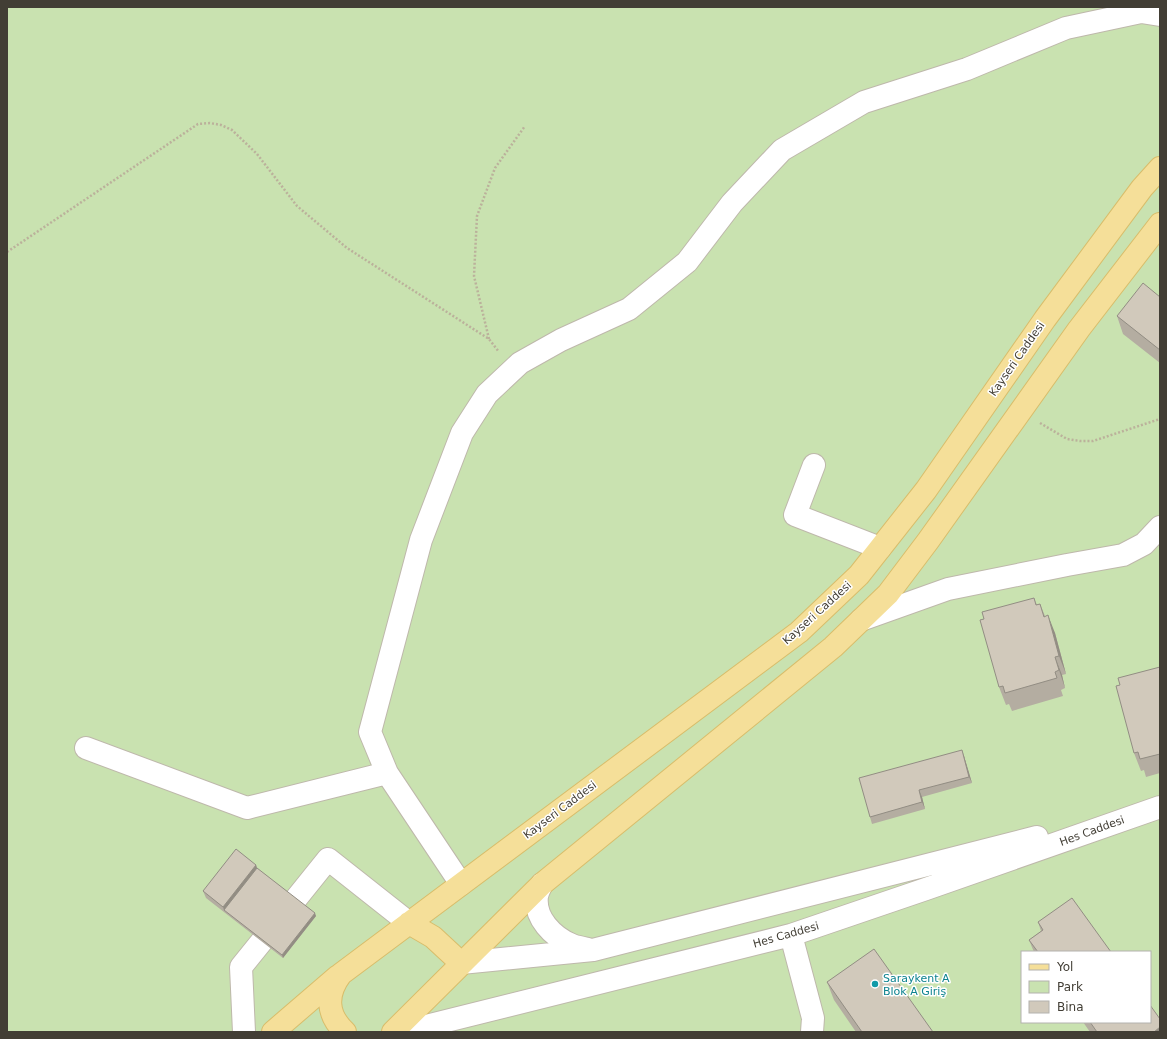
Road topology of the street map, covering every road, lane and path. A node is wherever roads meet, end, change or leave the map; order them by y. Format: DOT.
graph roads {
  1 [pos="1160,15"];
  2 [pos="525,126"];
  3 [pos="1160,168"];
  4 [pos="1160,224"];
  5 [pos="7,252"];
  6 [pos="1020,412"];
  7 [pos="1160,419"];
  8 [pos="814,465"];
  9 [pos="1160,527"];
  10 [pos="880,548"];
  11 [pos="861,620"];
  12 [pos="86,748"];
  13 [pos="387,773"];
  14 [pos="1160,806"];
  15 [pos="461,884"];
  16 [pos="542,884"];
  17 [pos="295,900"];
  18 [pos="409,923"];
  19 [pos="791,935"];
  20 [pos="262,942"];
  21 [pos="593,950"];
  22 [pos="461,963"];
  23 [pos="345,970"];
  24 [pos="816,1027"];
  25 [pos="398,1031"];
  26 [pos="244,1032"];
  27 [pos="273,1032"];
  28 [pos="345,1032"];
  1 -- 13 [label="street"];
  2 -- 5 [label="path"];
  3 -- 10 [label="main road, Kayseri Caddesi"];
  4 -- 6 [label="main road"];
  6 -- 7 [label="path"];
  6 -- 11 [label="main road"];
  8 -- 10 [label="street"];
  9 -- 11 [label="street"];
  10 -- 15 [label="main road, Kayseri Caddesi"];
  11 -- 16 [label="main road"];
  12 -- 13 [label="street"];
  13 -- 15 [label="street"];
  14 -- 19 [label="street, Hes Caddesi"];
  14 -- 21 [label="street, Hes Caddesi"];
  15 -- 18 [label="main road, Kayseri Caddesi"];
  16 -- 21 [label="street"];
  16 -- 22 [label="main road"];
  17 -- 18 [label="street"];
  18 -- 22 [label="main road"];
  18 -- 23 [label="main road, Kayseri Caddesi"];
  19 -- 24 [label="street"];
  19 -- 25 [label="street, Hes Caddesi"];
  20 -- 26 [label="street"];
  21 -- 22 [label="street, Hes Caddesi"];
  22 -- 25 [label="main road"];
  23 -- 27 [label="main road, Kayseri Caddesi"];
  23 -- 28 [label="main road"];
}
